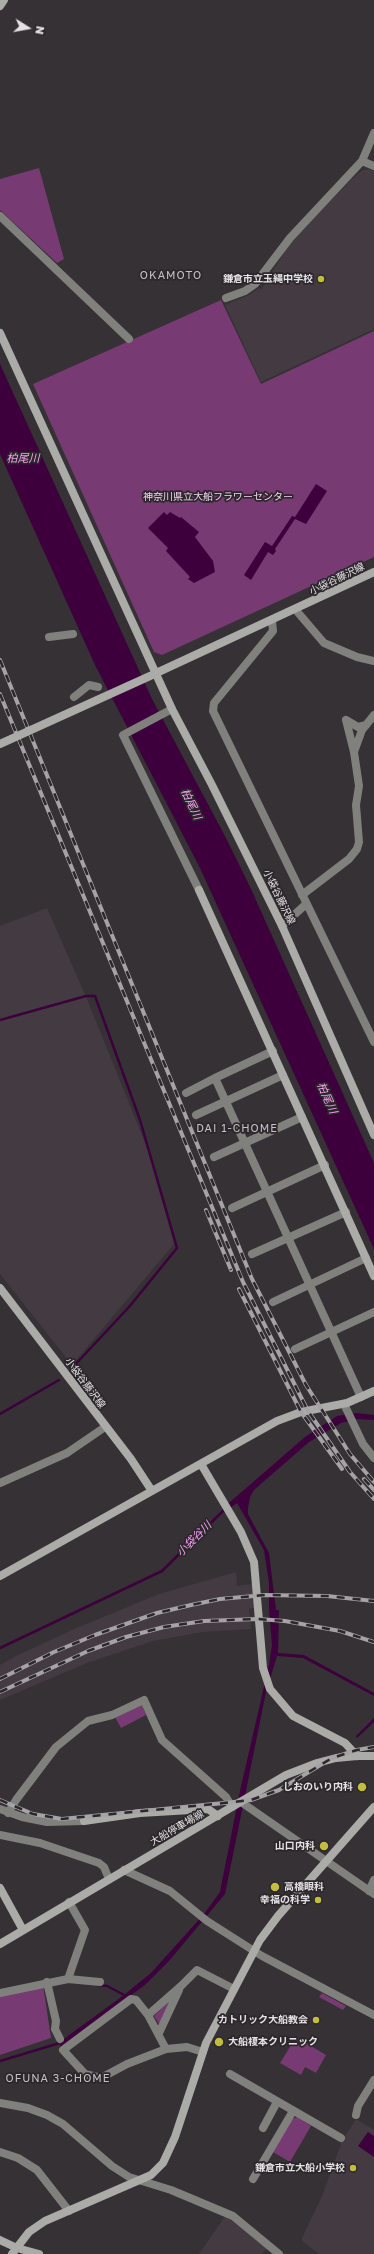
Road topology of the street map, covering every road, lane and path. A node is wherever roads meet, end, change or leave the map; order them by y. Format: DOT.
graph roads {
  1 [pos="4,0"];
  2 [pos="0,6"];
  3 [pos="374,133"];
  4 [pos="362,161"];
  5 [pos="374,166"];
  6 [pos="0,216"];
  7 [pos="226,298"];
  8 [pos="0,333"];
  9 [pos="129,339"];
  10 [pos="374,572"];
  11 [pos="295,609"];
  12 [pos="272,621"];
  13 [pos="73,634"];
  14 [pos="49,637"];
  15 [pos="374,661"];
  16 [pos="153,674"];
  17 [pos="98,687"];
  18 [pos="74,697"];
  19 [pos="169,710"];
  20 [pos="374,715"];
  21 [pos="366,724"];
  22 [pos="0,744"];
  23 [pos="354,752"];
  24 [pos="199,890"];
  25 [pos="302,895"];
  26 [pos="306,905"];
  27 [pos="282,926"];
  28 [pos="374,1042"];
  29 [pos="273,1051"];
  30 [pos="283,1074"];
  31 [pos="215,1078"];
  32 [pos="186,1093"];
  33 [pos="226,1101"];
  34 [pos="196,1115"];
  35 [pos="302,1117"];
  36 [pos="374,1135"];
  37 [pos="245,1144"];
  38 [pos="214,1158"];
  39 [pos="325,1165"];
  40 [pos="268,1192"];
  41 [pos="232,1208"];
  42 [pos="346,1212"];
  43 [pos="287,1238"];
  44 [pos="252,1254"];
  45 [pos="366,1258"];
  46 [pos="374,1276"];
  47 [pos="308,1285"];
  48 [pos="0,1288"];
  49 [pos="274,1302"];
  50 [pos="374,1312"];
  51 [pos="330,1332"];
  52 [pos="295,1349"];
  53 [pos="374,1390"];
  54 [pos="361,1398"];
  55 [pos="346,1408"];
  56 [pos="105,1427"];
  57 [pos="374,1458"];
  58 [pos="200,1464"];
  59 [pos="0,1483"];
  60 [pos="152,1491"];
  61 [pos="0,1576"];
  62 [pos="357,1756"];
  63 [pos="374,1756"];
  64 [pos="240,1804"];
  65 [pos="374,1807"];
  66 [pos="0,1809"];
  67 [pos="8,1813"];
  68 [pos="218,1816"];
  69 [pos="84,1821"];
  70 [pos="0,1835"];
  71 [pos="326,1861"];
  72 [pos="124,1870"];
  73 [pos="109,1879"];
  74 [pos="374,1880"];
  75 [pos="0,1888"];
  76 [pos="371,1892"];
  77 [pos="69,1902"];
  78 [pos="23,1930"];
  79 [pos="0,1944"];
  80 [pos="254,1951"];
  81 [pos="68,1979"];
  82 [pos="47,1982"];
  83 [pos="100,1982"];
  84 [pos="181,1986"];
  85 [pos="234,1989"];
  86 [pos="0,1993"];
  87 [pos="374,2014"];
  88 [pos="148,2015"];
  89 [pos="158,2033"];
  90 [pos="60,2039"];
  91 [pos="166,2049"];
  92 [pos="203,2052"];
  93 [pos="230,2074"];
  94 [pos="374,2080"];
  95 [pos="277,2102"];
  96 [pos="0,2103"];
  97 [pos="293,2111"];
  98 [pos="356,2116"];
  99 [pos="263,2128"];
  100 [pos="341,2138"];
  101 [pos="0,2152"];
  102 [pos="253,2179"];
  103 [pos="140,2180"];
  104 [pos="69,2210"];
  105 [pos="0,2240"];
  106 [pos="14,2251"];
  107 [pos="40,2254"];
  108 [pos="279,2254"];
  1 -- 2 [label="main road"];
  3 -- 4 [label="street"];
  4 -- 5 [label="street"];
  4 -- 7 [label="street"];
  6 -- 9 [label="street"];
  8 -- 16 [label="main road"];
  10 -- 11 [label="main road, 小袋谷藤沢線"];
  11 -- 12 [label="main road, 小袋谷藤沢線"];
  11 -- 15 [label="street"];
  12 -- 16 [label="main road, 小袋谷藤沢線"];
  12 -- 25 [label="street"];
  13 -- 14 [label="street"];
  16 -- 19 [label="main road, 小袋谷藤沢線"];
  16 -- 22 [label="main road, 小袋谷藤沢線, bridge"];
  17 -- 18 [label="street"];
  19 -- 24 [label="street"];
  19 -- 27 [label="main road, 小袋谷藤沢線"];
  20 -- 21 [label="street"];
  21 -- 23 [label="street"];
  21 -- 23 [label="street"];
  23 -- 25 [label="street"];
  24 -- 29 [label="main road"];
  25 -- 26 [label="street"];
  26 -- 27 [label="street"];
  26 -- 28 [label="street"];
  27 -- 36 [label="main road, 小袋谷藤沢線"];
  29 -- 30 [label="main road"];
  29 -- 31 [label="street"];
  30 -- 33 [label="street"];
  30 -- 35 [label="main road"];
  31 -- 32 [label="street"];
  31 -- 33 [label="street"];
  33 -- 34 [label="street"];
  33 -- 37 [label="street"];
  35 -- 37 [label="street"];
  35 -- 39 [label="main road"];
  37 -- 38 [label="street"];
  37 -- 40 [label="street"];
  39 -- 40 [label="street"];
  39 -- 42 [label="main road"];
  40 -- 41 [label="street"];
  40 -- 43 [label="street"];
  42 -- 43 [label="street"];
  42 -- 45 [label="main road"];
  43 -- 44 [label="street"];
  43 -- 47 [label="street"];
  45 -- 46 [label="main road"];
  45 -- 47 [label="street"];
  47 -- 49 [label="street"];
  47 -- 51 [label="street"];
  48 -- 56 [label="main road, 小袋谷藤沢線"];
  50 -- 51 [label="street"];
  51 -- 52 [label="street"];
  51 -- 54 [label="street"];
  53 -- 54 [label="main road"];
  54 -- 55 [label="main road"];
  55 -- 57 [label="street"];
  55 -- 58 [label="main road"];
  56 -- 59 [label="street"];
  56 -- 60 [label="main road, 小袋谷藤沢線"];
  58 -- 60 [label="main road"];
  58 -- 62 [label="main road"];
  60 -- 61 [label="main road"];
  62 -- 63 [label="main road, 大船停車場線"];
  62 -- 64 [label="main road, 大船停車場線"];
  64 -- 67 [label="street"];
  64 -- 68 [label="main road, 大船停車場線"];
  64 -- 71 [label="street"];
  65 -- 71 [label="main road"];
  66 -- 67 [label="street"];
  67 -- 69 [label="street"];
  68 -- 69 [label="main road"];
  68 -- 72 [label="main road, 大船停車場線"];
  70 -- 73 [label="street"];
  71 -- 76 [label="street"];
  71 -- 80 [label="main road"];
  72 -- 73 [label="main road, 大船停車場線"];
  72 -- 80 [label="street"];
  73 -- 77 [label="main road, 大船停車場線"];
  74 -- 76 [label="street"];
  75 -- 78 [label="main road"];
  77 -- 78 [label="main road, 大船停車場線"];
  77 -- 81 [label="street"];
  78 -- 79 [label="main road, 大船停車場線"];
  80 -- 85 [label="main road"];
  80 -- 87 [label="street"];
  81 -- 82 [label="street"];
  81 -- 83 [label="street"];
  82 -- 86 [label="street"];
  82 -- 90 [label="street"];
  84 -- 85 [label="street"];
  84 -- 88 [label="street"];
  84 -- 89 [label="street"];
  85 -- 92 [label="main road"];
  88 -- 89 [label="street"];
  88 -- 91 [label="street"];
  89 -- 91 [label="street"];
  91 -- 92 [label="street"];
  92 -- 103 [label="main road"];
  93 -- 95 [label="street"];
  94 -- 98 [label="street"];
  95 -- 97 [label="street"];
  95 -- 99 [label="street"];
  96 -- 103 [label="street"];
  97 -- 100 [label="street"];
  97 -- 102 [label="street"];
  101 -- 104 [label="street"];
  103 -- 104 [label="main road"];
  103 -- 108 [label="street"];
  104 -- 106 [label="main road"];
  105 -- 106 [label="main road"];
  106 -- 107 [label="main road"];
}
